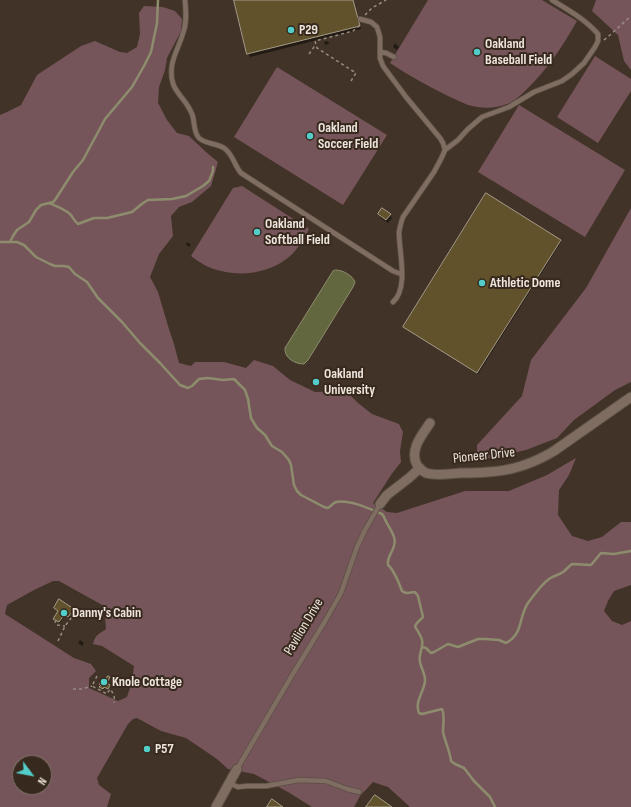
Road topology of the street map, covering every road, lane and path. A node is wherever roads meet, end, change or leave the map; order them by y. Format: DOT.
graph roads {
  1 [pos="185,0"];
  2 [pos="386,0"];
  3 [pos="552,0"];
  4 [pos="631,16"];
  5 [pos="360,19"];
  6 [pos="598,41"];
  7 [pos="317,48"];
  8 [pos="380,52"];
  9 [pos="310,54"];
  10 [pos="394,57"];
  11 [pos="351,81"];
  12 [pos="445,150"];
  13 [pos="401,274"];
  14 [pos="392,302"];
  15 [pos="631,396"];
  16 [pos="430,423"];
  17 [pos="420,468"];
  18 [pos="380,504"];
  19 [pos="70,615"];
  20 [pos="56,620"];
  21 [pos="65,626"];
  22 [pos="58,641"];
  23 [pos="97,676"];
  24 [pos="92,686"];
  25 [pos="73,689"];
  26 [pos="114,703"];
  27 [pos="237,769"];
  28 [pos="229,783"];
  29 [pos="359,792"];
  30 [pos="216,807"];
  1 -- 13 [label="lane"];
  2 -- 5 [label="path"];
  3 -- 6 [label="lane"];
  4 -- 6 [label="path"];
  5 -- 7 [label="path"];
  5 -- 8 [label="lane"];
  6 -- 12 [label="lane"];
  7 -- 9 [label="path"];
  7 -- 11 [label="path"];
  8 -- 10 [label="lane"];
  8 -- 12 [label="lane"];
  12 -- 13 [label="lane"];
  13 -- 14 [label="lane"];
  15 -- 17 [label="street, Pioneer Drive"];
  16 -- 17 [label="street"];
  17 -- 18 [label="street, Pavilion Drive"];
  18 -- 27 [label="lane, Pavilion Drive"];
  19 -- 21 [label="path"];
  20 -- 21 [label="path"];
  21 -- 22 [label="path"];
  23 -- 24 [label="path"];
  24 -- 25 [label="path"];
  24 -- 26 [label="path"];
  27 -- 28 [label="street, Pavilion Drive"];
  28 -- 29 [label="lane"];
  28 -- 30 [label="street, Pavilion Drive"];
}
